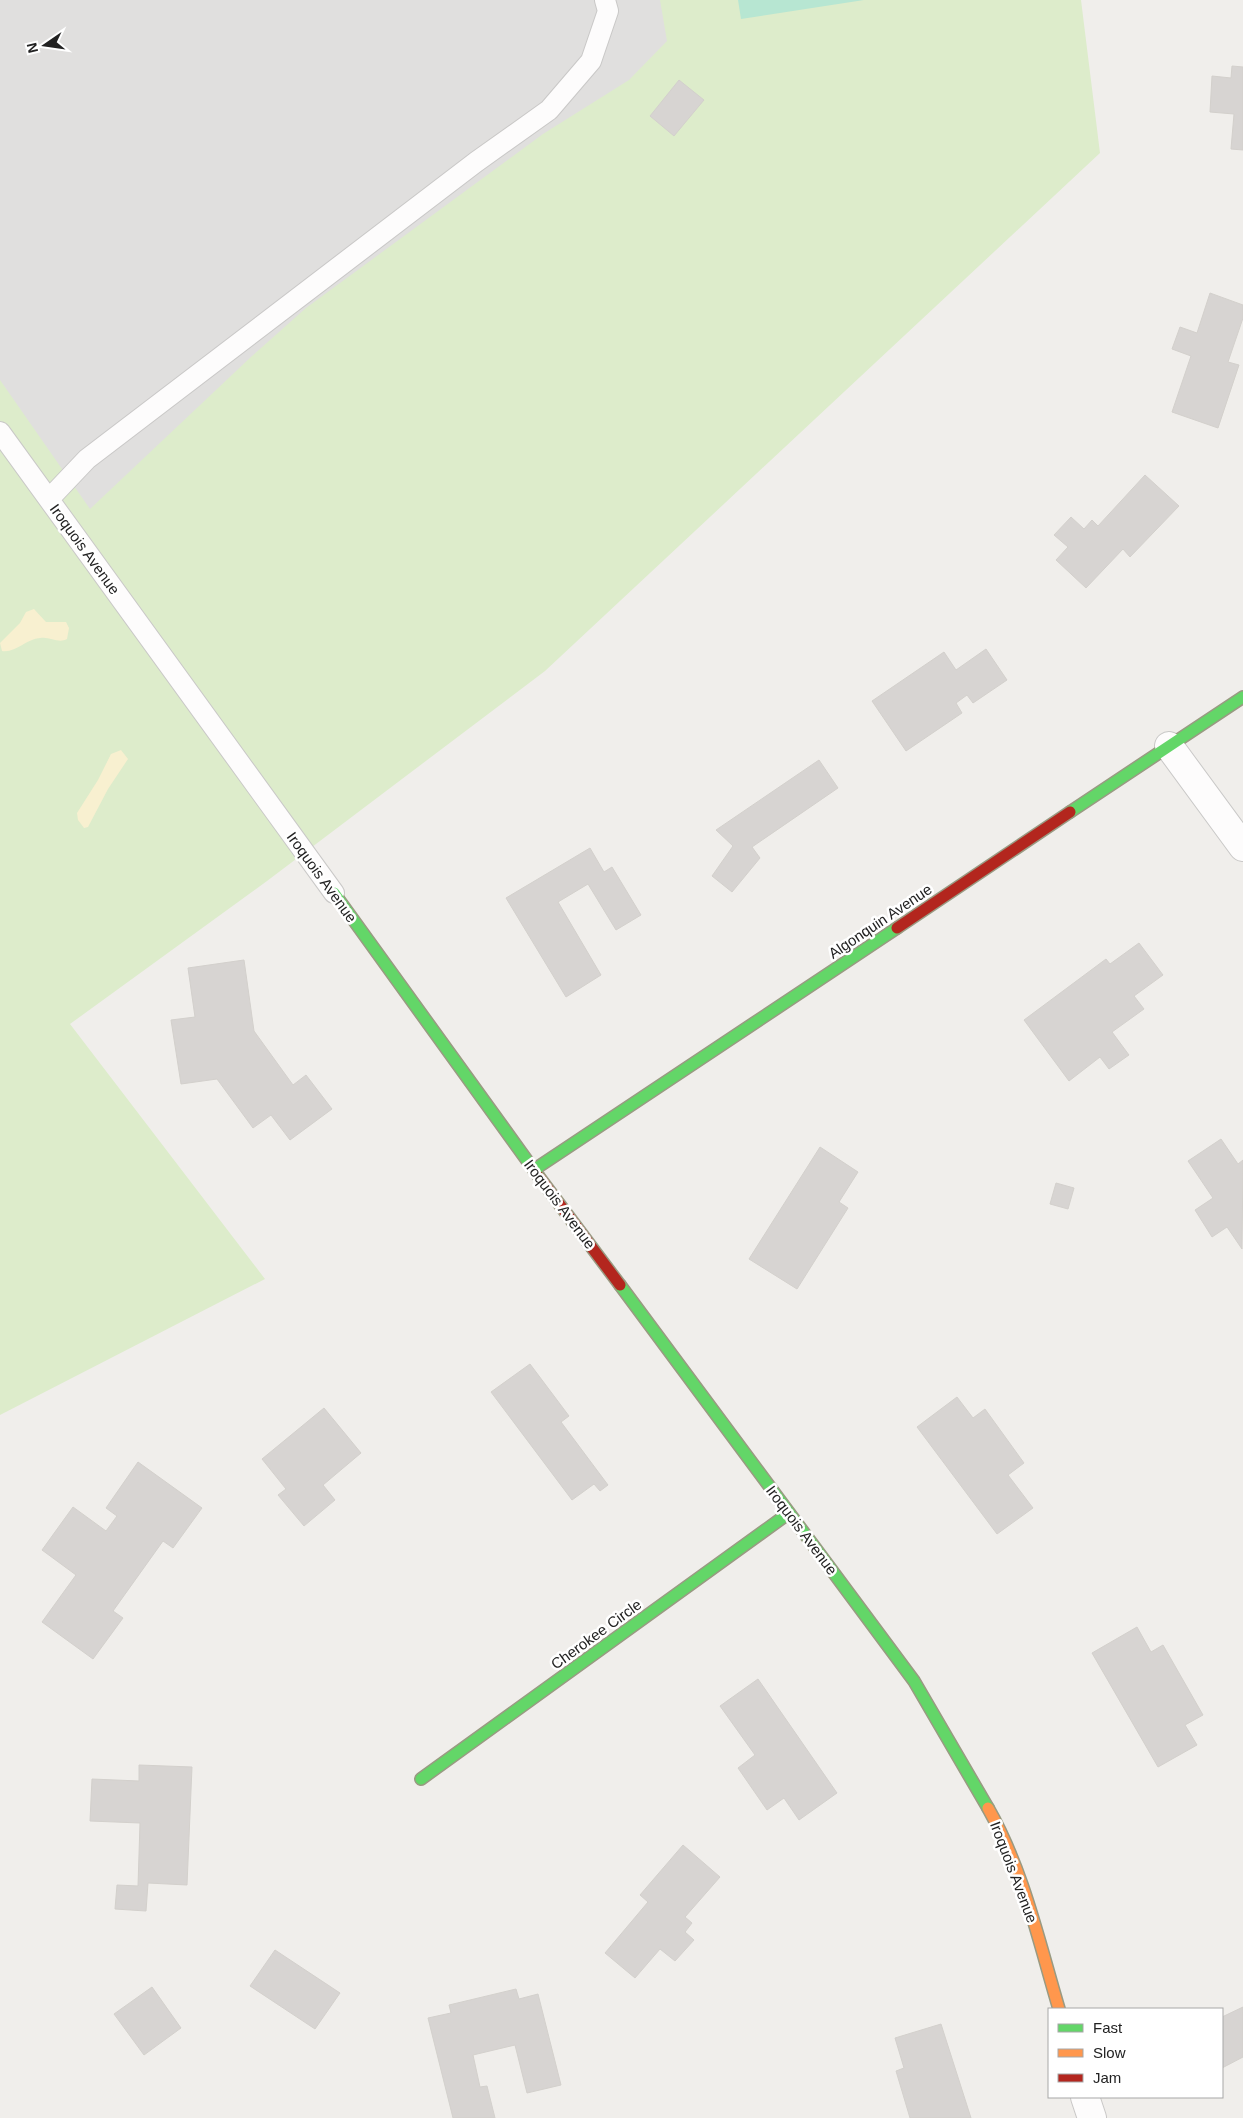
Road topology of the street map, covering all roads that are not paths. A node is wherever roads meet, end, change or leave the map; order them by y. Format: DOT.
graph roads {
  1 [pos="605,0"];
  2 [pos="0,432"];
  3 [pos="49,499"];
  4 [pos="1243,697"];
  5 [pos="1169,746"];
  6 [pos="1243,847"];
  7 [pos="334,893"];
  8 [pos="534,1169"];
  9 [pos="789,1513"];
  10 [pos="421,1779"];
  11 [pos="1059,2008"];
  12 [pos="1086,2098"];
  13 [pos="1092,2118"];
  1 -- 3 [label="lane"];
  2 -- 3 [label="lane, Iroquois Avenue"];
  3 -- 7 [label="lane, Iroquois Avenue"];
  4 -- 5 [label="street, Algonquin Avenue"];
  5 -- 6 [label="street"];
  5 -- 8 [label="street, Algonquin Avenue"];
  7 -- 8 [label="street, Iroquois Avenue"];
  8 -- 9 [label="street, Iroquois Avenue"];
  9 -- 10 [label="street, Cherokee Circle"];
  9 -- 11 [label="street, Iroquois Avenue"];
  12 -- 13 [label="street"];
}
